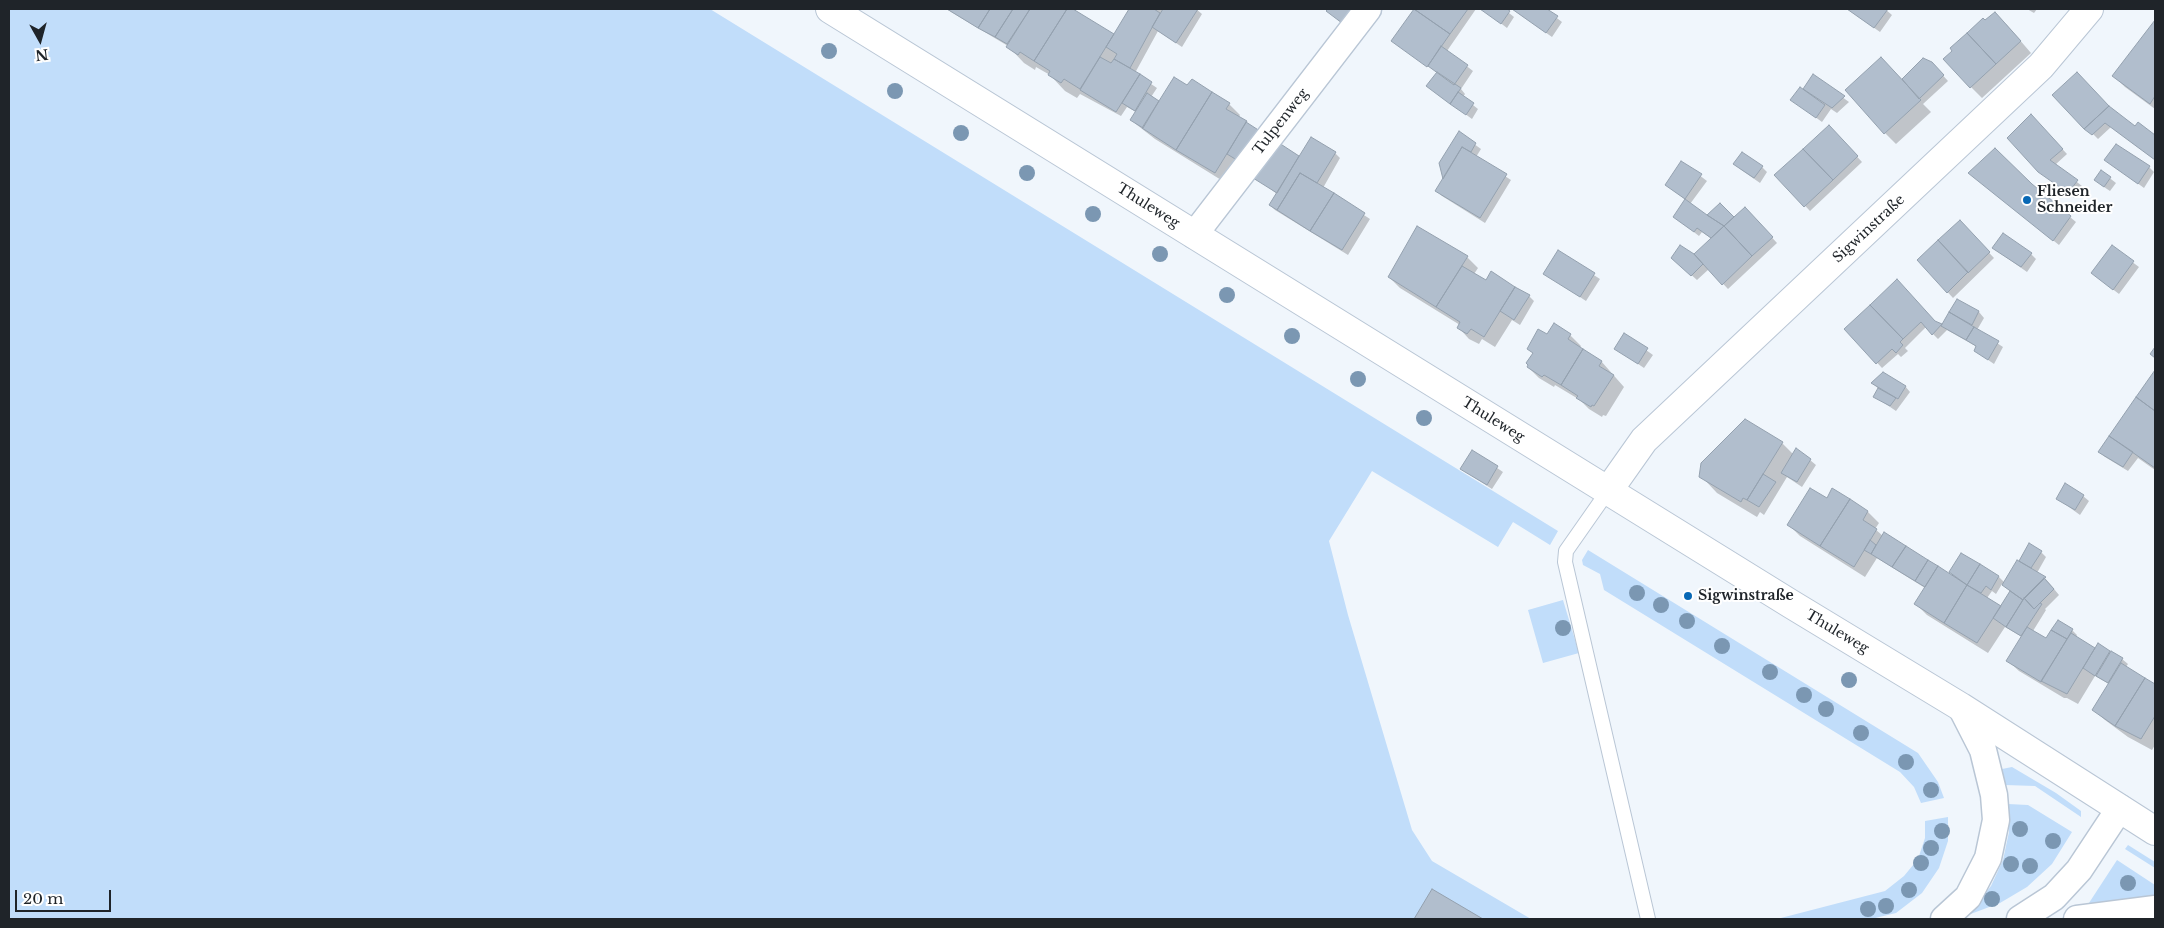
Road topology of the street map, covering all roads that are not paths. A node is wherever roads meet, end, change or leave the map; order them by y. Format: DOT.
graph roads {
  1 [pos="830,9"];
  2 [pos="1368,9"];
  3 [pos="2089,9"];
  4 [pos="1194,235"];
  5 [pos="1608,491"];
  6 [pos="1961,707"];
  7 [pos="2120,808"];
  8 [pos="2155,830"];
  9 [pos="2155,910"];
  10 [pos="1648,919"];
  11 [pos="1944,919"];
  12 [pos="2020,919"];
  13 [pos="2077,919"];
  1 -- 4 [label="street, Thuleweg"];
  2 -- 4 [label="street, Tulpenweg"];
  3 -- 5 [label="street, Sigwinstraße"];
  4 -- 5 [label="street, Thuleweg"];
  5 -- 6 [label="street, Thuleweg"];
  5 -- 10 [label="lane"];
  6 -- 7 [label="street, Thuleweg"];
  6 -- 11 [label="street"];
  7 -- 8 [label="street, Thuleweg"];
  7 -- 12 [label="street"];
  9 -- 13 [label="street"];
}
